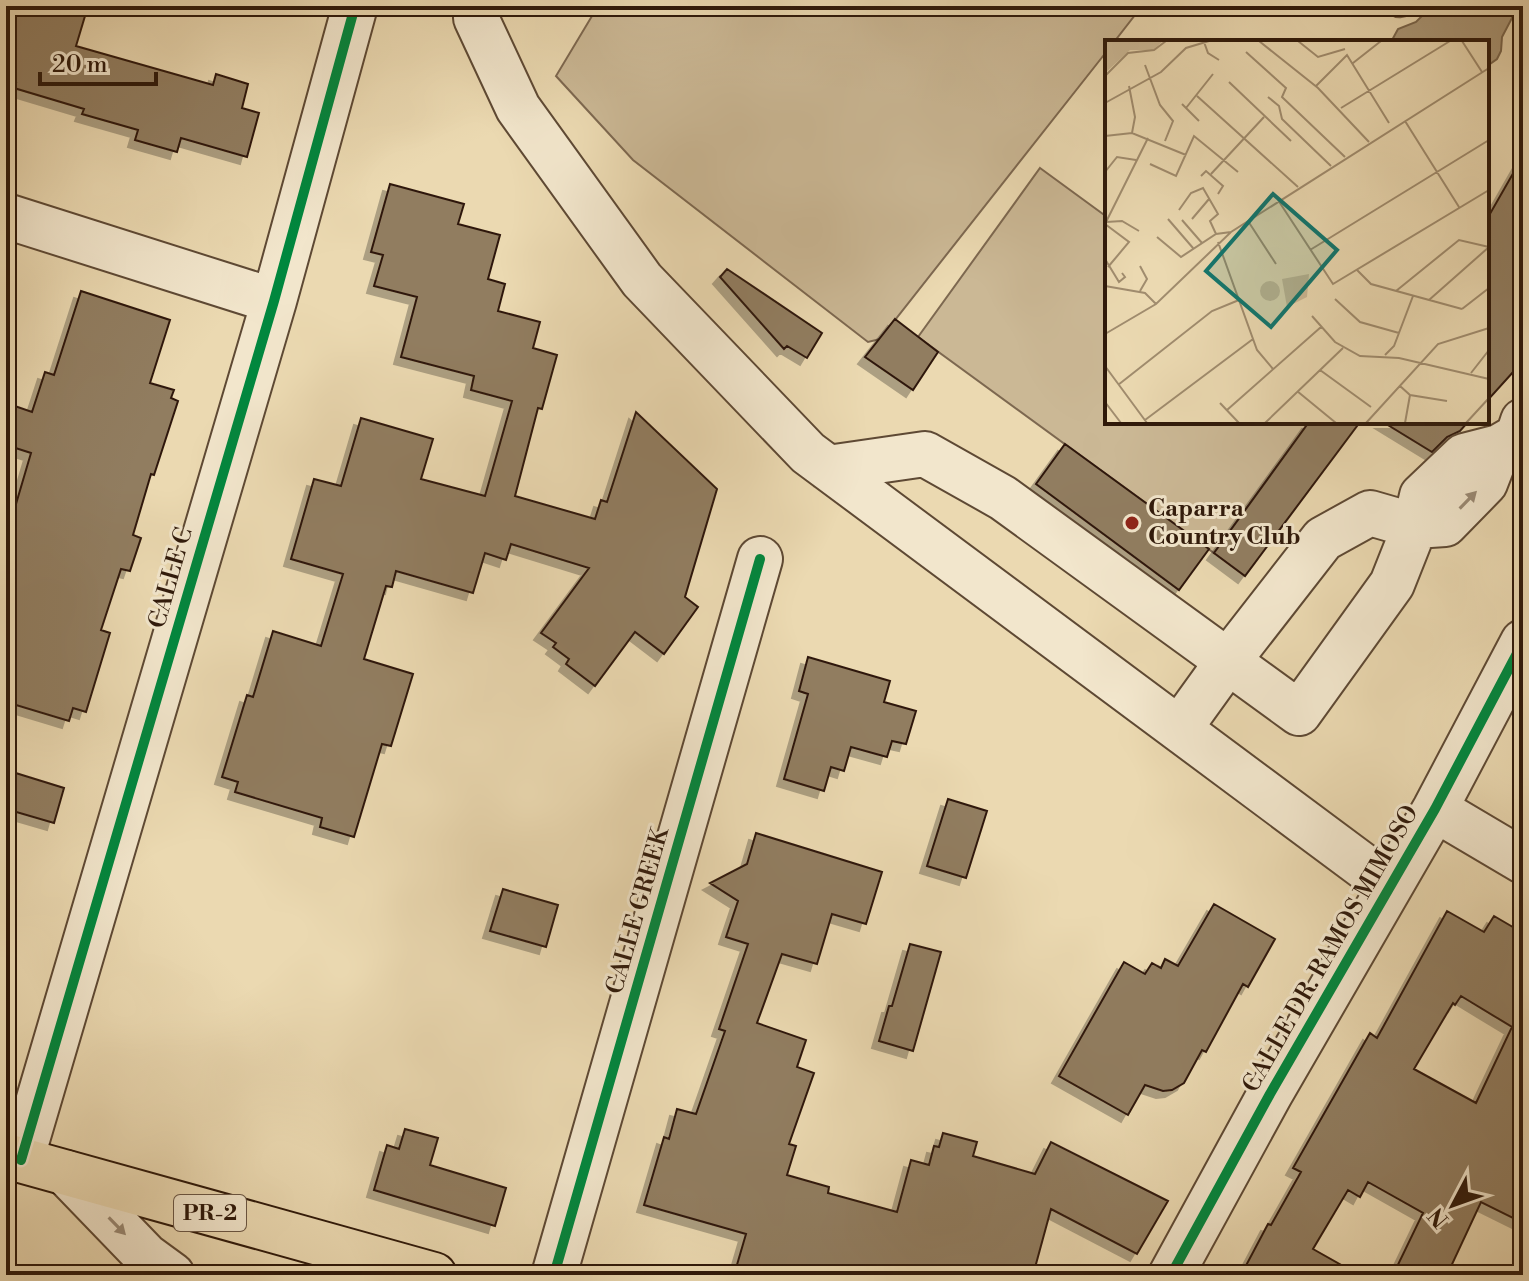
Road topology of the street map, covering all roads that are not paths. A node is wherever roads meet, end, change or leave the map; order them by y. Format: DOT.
graph roads {
  1 [pos="355,6"];
  2 [pos="478,6"];
  3 [pos="6,216"];
  4 [pos="274,301"];
  5 [pos="1516,436"];
  6 [pos="828,468"];
  7 [pos="1415,526"];
  8 [pos="760,559"];
  9 [pos="1523,642"];
  10 [pos="1228,661"];
  11 [pos="1179,729"];
  12 [pos="1435,809"];
  13 [pos="1523,861"];
  14 [pos="1390,886"];
  15 [pos="14,1158"];
  16 [pos="66,1173"];
  17 [pos="406,1271"];
  18 [pos="172,1275"];
  19 [pos="554,1275"];
  20 [pos="1171,1275"];
  1 -- 4 [label="street, CALLE C"];
  2 -- 6 [label="street"];
  3 -- 4 [label="street"];
  4 -- 15 [label="street, CALLE C"];
  5 -- 7 [label="street"];
  6 -- 10 [label="street"];
  6 -- 11 [label="street"];
  7 -- 10 [label="street"];
  7 -- 10 [label="street"];
  8 -- 19 [label="street, CALLE GREEK"];
  9 -- 12 [label="street, CALLE DR. RAMOS MIMOSO"];
  10 -- 11 [label="street"];
  11 -- 14 [label="street"];
  12 -- 13 [label="street"];
  12 -- 14 [label="street, CALLE DR. RAMOS MIMOSO"];
  14 -- 20 [label="street, CALLE DR. RAMOS MIMOSO"];
  15 -- 16 [label="main road, PR-2"];
  16 -- 17 [label="main road, PR-2"];
  16 -- 18 [label="street, one-way"];
}
